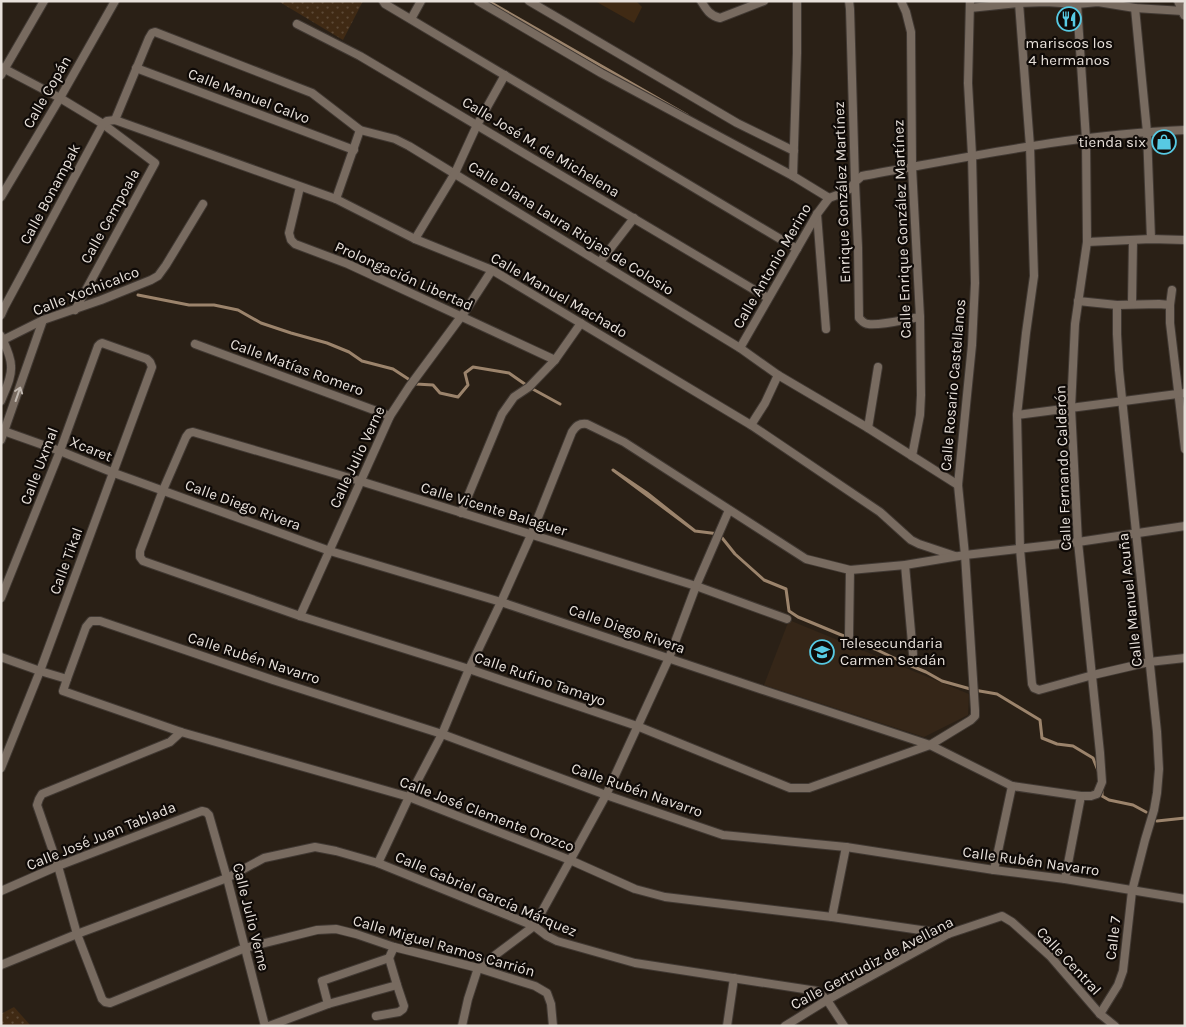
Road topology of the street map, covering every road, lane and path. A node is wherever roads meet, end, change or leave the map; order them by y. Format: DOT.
graph roads {
  1 [pos="44,1"];
  2 [pos="115,1"];
  3 [pos="382,1"];
  4 [pos="422,1"];
  5 [pos="478,1"];
  6 [pos="529,1"];
  7 [pos="700,1"];
  8 [pos="764,1"];
  9 [pos="797,1"];
  10 [pos="848,1"];
  11 [pos="901,1"];
  12 [pos="1098,1"];
  13 [pos="1178,1"];
  14 [pos="1019,3"];
  15 [pos="749,4"];
  16 [pos="1077,4"];
  17 [pos="970,5"];
  18 [pos="1135,8"];
  19 [pos="1184,14"];
  20 [pos="411,19"];
  21 [pos="297,24"];
  22 [pos="136,68"];
  23 [pos="2,70"];
  24 [pos="505,75"];
  25 [pos="60,98"];
  26 [pos="115,120"];
  27 [pos="103,124"];
  28 [pos="477,125"];
  29 [pos="360,130"];
  30 [pos="1185,130"];
  31 [pos="1147,132"];
  32 [pos="1086,139"];
  33 [pos="1030,146"];
  34 [pos="354,150"];
  35 [pos="794,151"];
  36 [pos="972,155"];
  37 [pos="912,167"];
  38 [pos="455,173"];
  39 [pos="793,176"];
  40 [pos="855,182"];
  41 [pos="300,187"];
  42 [pos="1,197"];
  43 [pos="829,198"];
  44 [pos="336,199"];
  45 [pos="203,204"];
  46 [pos="817,214"];
  47 [pos="634,218"];
  48 [pos="416,239"];
  49 [pos="1151,239"];
  50 [pos="1134,240"];
  51 [pos="1185,240"];
  52 [pos="1087,242"];
  53 [pos="797,249"];
  54 [pos="600,262"];
  55 [pos="492,270"];
  56 [pos="1172,290"];
  57 [pos="768,298"];
  58 [pos="1078,302"];
  59 [pos="1132,304"];
  60 [pos="1117,305"];
  61 [pos="1170,305"];
  62 [pos="75,310"];
  63 [pos="1,315"];
  64 [pos="461,317"];
  65 [pos="920,317"];
  66 [pos="43,320"];
  67 [pos="582,323"];
  68 [pos="826,329"];
  69 [pos="2,339"];
  70 [pos="194,344"];
  71 [pos="740,348"];
  72 [pos="555,360"];
  73 [pos="150,362"];
  74 [pos="878,367"];
  75 [pos="778,375"];
  76 [pos="1181,394"];
  77 [pos="1,400"];
  78 [pos="1123,401"];
  79 [pos="1071,408"];
  80 [pos="1017,415"];
  81 [pos="390,416"];
  82 [pos="751,425"];
  83 [pos="868,428"];
  84 [pos="3,431"];
  85 [pos="1,440"];
  86 [pos="1185,449"];
  87 [pos="60,451"];
  88 [pos="912,456"];
  89 [pos="114,473"];
  90 [pos="360,481"];
  91 [pos="958,485"];
  92 [pos="163,490"];
  93 [pos="729,510"];
  94 [pos="461,513"];
  95 [pos="1185,526"];
  96 [pos="1137,533"];
  97 [pos="531,535"];
  98 [pos="1078,542"];
  99 [pos="1020,549"];
  100 [pos="330,551"];
  101 [pos="965,555"];
  102 [pos="955,556"];
  103 [pos="905,565"];
  104 [pos="850,570"];
  105 [pos="696,586"];
  106 [pos="1,598"];
  107 [pos="501,602"];
  108 [pos="300,616"];
  109 [pos="787,619"];
  110 [pos="849,636"];
  111 [pos="913,654"];
  112 [pos="1,657"];
  113 [pos="669,658"];
  114 [pos="1185,658"];
  115 [pos="1149,662"];
  116 [pos="469,669"];
  117 [pos="40,672"];
  118 [pos="1093,675"];
  119 [pos="67,678"];
  120 [pos="637,726"];
  121 [pos="181,732"];
  122 [pos="442,734"];
  123 [pos="930,745"];
  124 [pos="1,768"];
  125 [pos="1012,786"];
  126 [pos="606,795"];
  127 [pos="1081,796"];
  128 [pos="409,797"];
  129 [pos="209,815"];
  130 [pos="846,847"];
  131 [pos="570,860"];
  132 [pos="378,863"];
  133 [pos="58,866"];
  134 [pos="994,870"];
  135 [pos="227,878"];
  136 [pos="1065,879"];
  137 [pos="1132,890"];
  138 [pos="1,891"];
  139 [pos="1185,899"];
  140 [pos="1002,916"];
  141 [pos="832,917"];
  142 [pos="534,926"];
  143 [pos="77,934"];
  144 [pos="948,934"];
  145 [pos="245,948"];
  146 [pos="394,948"];
  147 [pos="389,958"];
  148 [pos="1,965"];
  149 [pos="478,968"];
  150 [pos="734,978"];
  151 [pos="397,985"];
  152 [pos="827,1000"];
  153 [pos="328,1004"];
  154 [pos="1100,1014"];
  155 [pos="376,1016"];
  156 [pos="265,1026"];
  157 [pos="269,1026"];
  158 [pos="462,1026"];
  159 [pos="552,1026"];
  160 [pos="727,1026"];
  161 [pos="785,1026"];
  162 [pos="844,1026"];
  163 [pos="1115,1026"];
  1 -- 23 [label="street"];
  2 -- 25 [label="street, Calle Copán"];
  3 -- 20 [label="street"];
  4 -- 20 [label="street"];
  5 -- 39 [label="street"];
  6 -- 35 [label="street"];
  7 -- 15 [label="street"];
  8 -- 15 [label="street"];
  9 -- 35 [label="street"];
  10 -- 40 [label="street, Enrique González Martínez"];
  11 -- 37 [label="street, Calle Enrique González Martínez"];
  12 -- 16 [label="street"];
  12 -- 18 [label="street"];
  13 -- 19 [label="street"];
  14 -- 16 [label="street"];
  14 -- 17 [label="street"];
  14 -- 33 [label="street"];
  16 -- 32 [label="street, Calle Fernando Calderón"];
  17 -- 36 [label="street, Calle Rosario Castellanos"];
  18 -- 19 [label="street"];
  18 -- 31 [label="street"];
  20 -- 24 [label="street"];
  21 -- 28 [label="street, Calle José M. de Michelena"];
  22 -- 26 [label="street"];
  22 -- 29 [label="street, Calle Diana Laura Riojas de Colosio"];
  22 -- 34 [label="street, Calle Manuel Calvo"];
  23 -- 25 [label="street"];
  24 -- 28 [label="street"];
  24 -- 53 [label="street"];
  25 -- 27 [label="street"];
  25 -- 42 [label="street, Calle Copán"];
  26 -- 27 [label="street"];
  26 -- 41 [label="street, Calle Manuel Machado"];
  27 -- 62 [label="street, Calle Cempoala"];
  27 -- 63 [label="street, Calle Bonampak"];
  28 -- 38 [label="street"];
  28 -- 47 [label="street, Calle José M. de Michelena"];
  29 -- 34 [label="street"];
  29 -- 38 [label="street, Calle Diana Laura Riojas de Colosio"];
  30 -- 31 [label="street"];
  31 -- 32 [label="street"];
  31 -- 49 [label="street"];
  32 -- 33 [label="street"];
  32 -- 52 [label="street, Calle Fernando Calderón"];
  33 -- 36 [label="street"];
  33 -- 80 [label="street"];
  34 -- 44 [label="street"];
  35 -- 39 [label="street"];
  36 -- 37 [label="street"];
  36 -- 91 [label="street, Calle Rosario Castellanos"];
  37 -- 40 [label="street"];
  37 -- 65 [label="street, Calle Enrique González Martínez"];
  38 -- 48 [label="street"];
  38 -- 54 [label="street, Calle Diana Laura Riojas de Colosio"];
  39 -- 43 [label="street"];
  40 -- 43 [label="street"];
  40 -- 65 [label="street, Enrique González Martínez"];
  41 -- 44 [label="street, Calle Manuel Machado"];
  41 -- 64 [label="street, Prolongación Libertad"];
  43 -- 46 [label="street, Calle Antonio Merino"];
  44 -- 48 [label="street, Calle Manuel Machado"];
  45 -- 62 [label="street, Calle Xochicalco"];
  46 -- 53 [label="street, Calle Antonio Merino"];
  46 -- 68 [label="street"];
  47 -- 54 [label="street"];
  47 -- 57 [label="street, Calle José M. de Michelena"];
  48 -- 55 [label="street, Calle Manuel Machado"];
  49 -- 50 [label="street"];
  49 -- 51 [label="street"];
  50 -- 52 [label="street"];
  50 -- 59 [label="street"];
  52 -- 58 [label="street, Calle Fernando Calderón"];
  53 -- 57 [label="street, Calle Antonio Merino"];
  54 -- 71 [label="street, Calle Diana Laura Riojas de Colosio"];
  55 -- 64 [label="street, Calle Julio Verne"];
  55 -- 67 [label="street, Calle Manuel Machado"];
  56 -- 61 [label="street"];
  57 -- 71 [label="street, Calle Antonio Merino"];
  58 -- 60 [label="street"];
  58 -- 79 [label="street, Calle Fernando Calderón"];
  59 -- 60 [label="street"];
  59 -- 61 [label="street"];
  60 -- 78 [label="street, Calle Manuel Acuña"];
  61 -- 76 [label="street"];
  62 -- 66 [label="street, Calle Xochicalco"];
  64 -- 72 [label="street, Prolongación Libertad"];
  64 -- 81 [label="street, Calle Julio Verne"];
  65 -- 88 [label="street, Calle Enrique González Martínez"];
  66 -- 69 [label="street, Calle Xochicalco"];
  84 -- 66 [label="street, one-way"];
  67 -- 72 [label="street"];
  67 -- 82 [label="street, Calle Manuel Machado"];
  69 -- 77 [label="street"];
  70 -- 81 [label="street, Calle Matías Romero"];
  71 -- 75 [label="street, Calle Diana Laura Riojas de Colosio"];
  72 -- 94 [label="street"];
  73 -- 87 [label="street, Calle Uxmal"];
  73 -- 89 [label="street, Calle Tikal"];
  74 -- 83 [label="street"];
  75 -- 82 [label="street"];
  75 -- 83 [label="street, Calle Diana Laura Riojas de Colosio"];
  76 -- 78 [label="street"];
  76 -- 86 [label="street"];
  78 -- 79 [label="street"];
  78 -- 96 [label="street, Calle Manuel Acuña"];
  79 -- 80 [label="street"];
  79 -- 98 [label="street, Calle Fernando Calderón"];
  80 -- 99 [label="street"];
  81 -- 90 [label="street, Calle Julio Verne"];
  82 -- 102 [label="street, Calle Manuel Machado"];
  83 -- 88 [label="street, Calle Diana Laura Riojas de Colosio"];
  84 -- 85 [label="street"];
  84 -- 87 [label="street, Xcaret"];
  87 -- 89 [label="street, Xcaret"];
  87 -- 106 [label="street, Calle Uxmal"];
  88 -- 91 [label="street, Calle Diana Laura Riojas de Colosio"];
  89 -- 92 [label="street, Xcaret"];
  89 -- 117 [label="street, Calle Tikal"];
  90 -- 92 [label="street, Calle Vicente Balaguer"];
  90 -- 94 [label="street, Calle Vicente Balaguer"];
  90 -- 100 [label="street, Calle Julio Verne"];
  91 -- 101 [label="street, Calle Rosario Castellanos"];
  92 -- 100 [label="street, Calle Diego Rivera"];
  92 -- 108 [label="street, Calle Rufino Tamayo"];
  93 -- 97 [label="street, Calle Manuel Machado"];
  93 -- 104 [label="street, Calle Manuel Machado"];
  93 -- 105 [label="street"];
  94 -- 97 [label="street, Calle Vicente Balaguer"];
  95 -- 96 [label="street, Calle Manuel Machado"];
  96 -- 98 [label="street, Calle Manuel Machado"];
  96 -- 115 [label="street, Calle Manuel Acuña"];
  97 -- 105 [label="street, Calle Vicente Balaguer"];
  97 -- 107 [label="street"];
  98 -- 99 [label="street, Calle Manuel Machado"];
  98 -- 118 [label="street, Calle Fernando Calderón"];
  99 -- 101 [label="street, Calle Manuel Machado"];
  99 -- 118 [label="street"];
  100 -- 107 [label="street, Calle Diego Rivera"];
  100 -- 108 [label="street, Calle Julio Verne"];
  101 -- 102 [label="street, Calle Manuel Machado"];
  101 -- 123 [label="street, Calle Rosario Castellanos"];
  102 -- 103 [label="street, Calle Manuel Machado"];
  103 -- 104 [label="street, Calle Manuel Machado"];
  103 -- 111 [label="street"];
  104 -- 110 [label="street"];
  105 -- 109 [label="street, Calle Vicente Balaguer"];
  105 -- 113 [label="street"];
  107 -- 113 [label="street, Calle Diego Rivera"];
  107 -- 116 [label="street"];
  108 -- 116 [label="street, Calle Rufino Tamayo"];
  112 -- 117 [label="street"];
  113 -- 120 [label="street"];
  113 -- 123 [label="street, Calle Diego Rivera"];
  114 -- 115 [label="street"];
  115 -- 118 [label="street"];
  115 -- 137 [label="street, Calle Manuel Acuña"];
  116 -- 120 [label="street, Calle Rufino Tamayo"];
  116 -- 122 [label="street"];
  117 -- 119 [label="street"];
  117 -- 124 [label="street, Calle Tikal"];
  118 -- 127 [label="street, Calle Fernando Calderón"];
  119 -- 121 [label="street, Calle José Clemente Orozco"];
  119 -- 122 [label="street, Calle Rubén Navarro"];
  120 -- 123 [label="street, Calle Rufino Tamayo"];
  120 -- 126 [label="street"];
  121 -- 128 [label="street, Calle José Clemente Orozco"];
  121 -- 133 [label="street"];
  122 -- 126 [label="street, Calle Rubén Navarro"];
  122 -- 128 [label="street"];
  123 -- 125 [label="street, Calle Diego Rivera"];
  125 -- 127 [label="street, Calle Diego Rivera"];
  125 -- 134 [label="street"];
  126 -- 130 [label="street, Calle Rubén Navarro"];
  126 -- 131 [label="street"];
  127 -- 136 [label="street"];
  128 -- 131 [label="street, Calle José Clemente Orozco"];
  128 -- 132 [label="street"];
  129 -- 133 [label="street, Calle José Juan Tablada"];
  129 -- 135 [label="street, Calle Julio Verne"];
  130 -- 134 [label="street, Calle Rubén Navarro"];
  130 -- 141 [label="street"];
  131 -- 141 [label="street, Calle José Clemente Orozco"];
  131 -- 142 [label="street"];
  132 -- 135 [label="street, Calle Gabriel García Márquez"];
  132 -- 142 [label="street, Calle Gabriel García Márquez"];
  133 -- 138 [label="street, Calle José Juan Tablada"];
  133 -- 143 [label="street"];
  134 -- 136 [label="street, Calle Rubén Navarro"];
  135 -- 143 [label="street, Calle Gabriel García Márquez"];
  135 -- 145 [label="street, Calle Julio Verne"];
  136 -- 137 [label="street, Calle Rubén Navarro"];
  137 -- 139 [label="street, Calle Rubén Navarro"];
  137 -- 154 [label="street, Calle 7"];
  140 -- 144 [label="street, Calle Gertrudiz de Avellana"];
  140 -- 154 [label="street, Calle Central"];
  141 -- 144 [label="street, Calle José Clemente Orozco"];
  142 -- 149 [label="street"];
  142 -- 150 [label="street, Calle Gabriel García Márquez"];
  143 -- 145 [label="street, Calle Miguel Ramos Carrión"];
  143 -- 148 [label="street, Calle Gabriel García Márquez"];
  144 -- 152 [label="street, Calle Gertrudiz de Avellana"];
  145 -- 146 [label="street, Calle Miguel Ramos Carrión"];
  145 -- 156 [label="street, Calle Julio Verne"];
  146 -- 147 [label="street"];
  146 -- 149 [label="street, Calle Miguel Ramos Carrión"];
  147 -- 151 [label="street"];
  147 -- 153 [label="street"];
  149 -- 158 [label="street"];
  149 -- 159 [label="street, Calle Miguel Ramos Carrión"];
  150 -- 152 [label="street, Calle Gabriel García Márquez"];
  150 -- 160 [label="street"];
  151 -- 153 [label="street"];
  151 -- 155 [label="street"];
  152 -- 161 [label="street, Calle Gertrudiz de Avellana"];
  152 -- 162 [label="street, Calle Gabriel García Márquez"];
  153 -- 157 [label="street"];
  154 -- 163 [label="street, Calle Central"];
}
